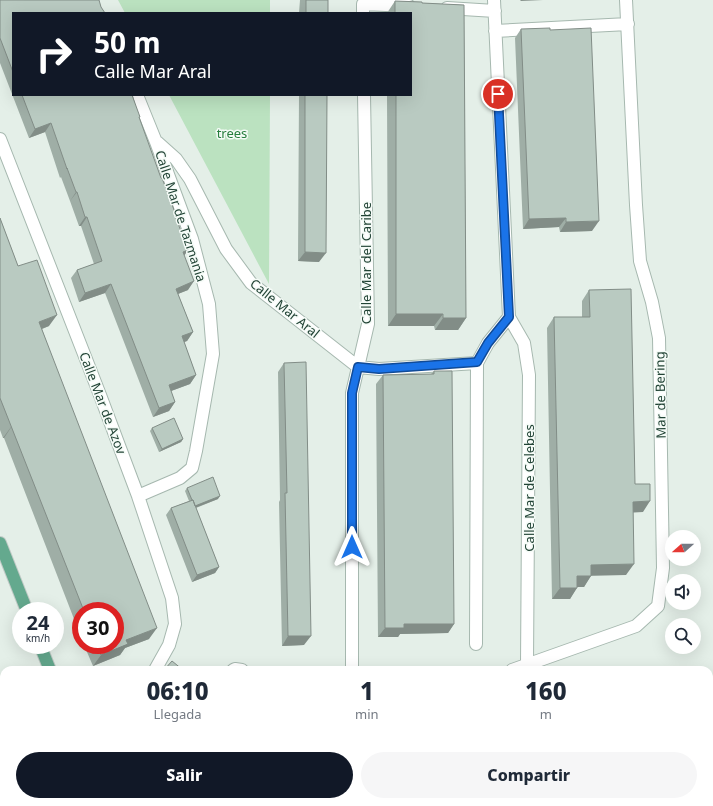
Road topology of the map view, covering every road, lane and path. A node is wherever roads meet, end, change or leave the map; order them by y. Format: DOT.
graph roads {
  1 [pos="626,0"];
  2 [pos="495,5"];
  3 [pos="417,7"];
  4 [pos="433,8"];
  5 [pos="363,12"];
  6 [pos="628,24"];
  7 [pos="495,31"];
  8 [pos="136,96"];
  9 [pos="364,96"];
  10 [pos="0,139"];
  11 [pos="156,142"];
  12 [pos="509,317"];
  13 [pos="477,362"];
  14 [pos="358,367"];
  15 [pos="138,496"];
  16 [pos="0,543"];
  17 [pos="23,602"];
  18 [pos="476,644"];
  19 [pos="44,654"];
  20 [pos="527,664"];
  21 [pos="48,666"];
  22 [pos="157,666"];
  23 [pos="352,666"];
  24 [pos="522,666"];
  1 -- 6 [label="street, Mar de Bering"];
  2 -- 4 [label="street"];
  2 -- 7 [label="street, Calle Mar de Celebes"];
  3 -- 5 [label="street"];
  6 -- 7 [label="street"];
  6 -- 20 [label="street, Mar de Bering"];
  7 -- 12 [label="street, Calle Mar de Celebes"];
  8 -- 11 [label="street, Calle Mar de Tazmania"];
  9 -- 14 [label="street, Calle Mar del Caribe"];
  10 -- 15 [label="street, Calle Mar de Azov"];
  11 -- 14 [label="street, Calle Mar Aral"];
  11 -- 15 [label="street, Calle Mar de Tazmania"];
  12 -- 13 [label="street"];
  12 -- 20 [label="street, Calle Mar de Celebes"];
  13 -- 14 [label="street"];
  13 -- 18 [label="street"];
  14 -- 23 [label="street, Calle Mar del Caribe"];
  15 -- 22 [label="street, Calle Mar de Azov"];
  16 -- 17 [label="main road"];
  19 -- 21 [label="main road"];
  20 -- 24 [label="street, Mar de Bering"];
}
